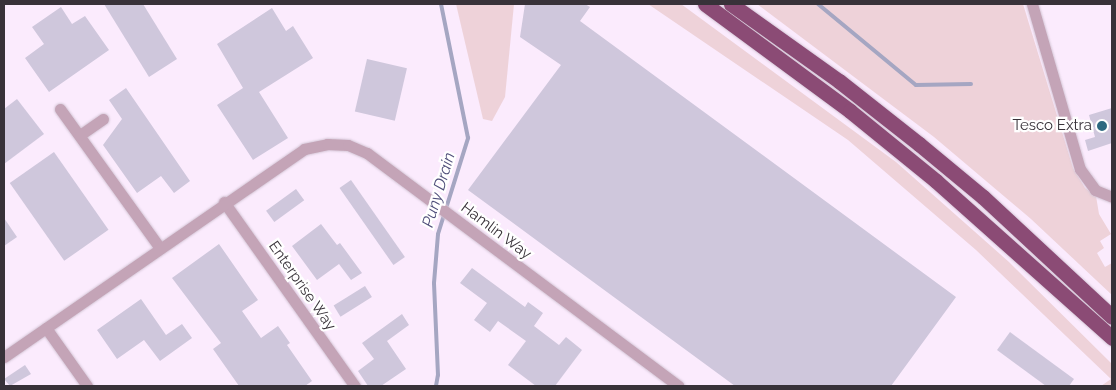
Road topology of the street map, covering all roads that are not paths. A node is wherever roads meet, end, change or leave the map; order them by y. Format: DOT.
graph roads {
  1 [pos="705,4"];
  2 [pos="731,4"];
  3 [pos="1032,4"];
  4 [pos="60,109"];
  5 [pos="103,119"];
  6 [pos="80,136"];
  7 [pos="1112,197"];
  8 [pos="224,202"];
  9 [pos="159,247"];
  10 [pos="1067,297"];
  11 [pos="1112,317"];
  12 [pos="46,328"];
  13 [pos="1112,338"];
  14 [pos="1112,351"];
  15 [pos="4,357"];
  16 [pos="86,386"];
  17 [pos="356,386"];
  18 [pos="678,386"];
  1 -- 10 [label="highway"];
  2 -- 11 [label="highway"];
  3 -- 7 [label="street"];
  4 -- 6 [label="street"];
  5 -- 6 [label="street"];
  6 -- 9 [label="street"];
  8 -- 9 [label="street, Hamlin Way"];
  8 -- 17 [label="street, Enterprise Way"];
  8 -- 18 [label="street, Hamlin Way"];
  9 -- 12 [label="street, Hamlin Way"];
  10 -- 13 [label="highway"];
  10 -- 14 [label="highway"];
  12 -- 15 [label="street, Hamlin Way"];
  12 -- 16 [label="street"];
}
